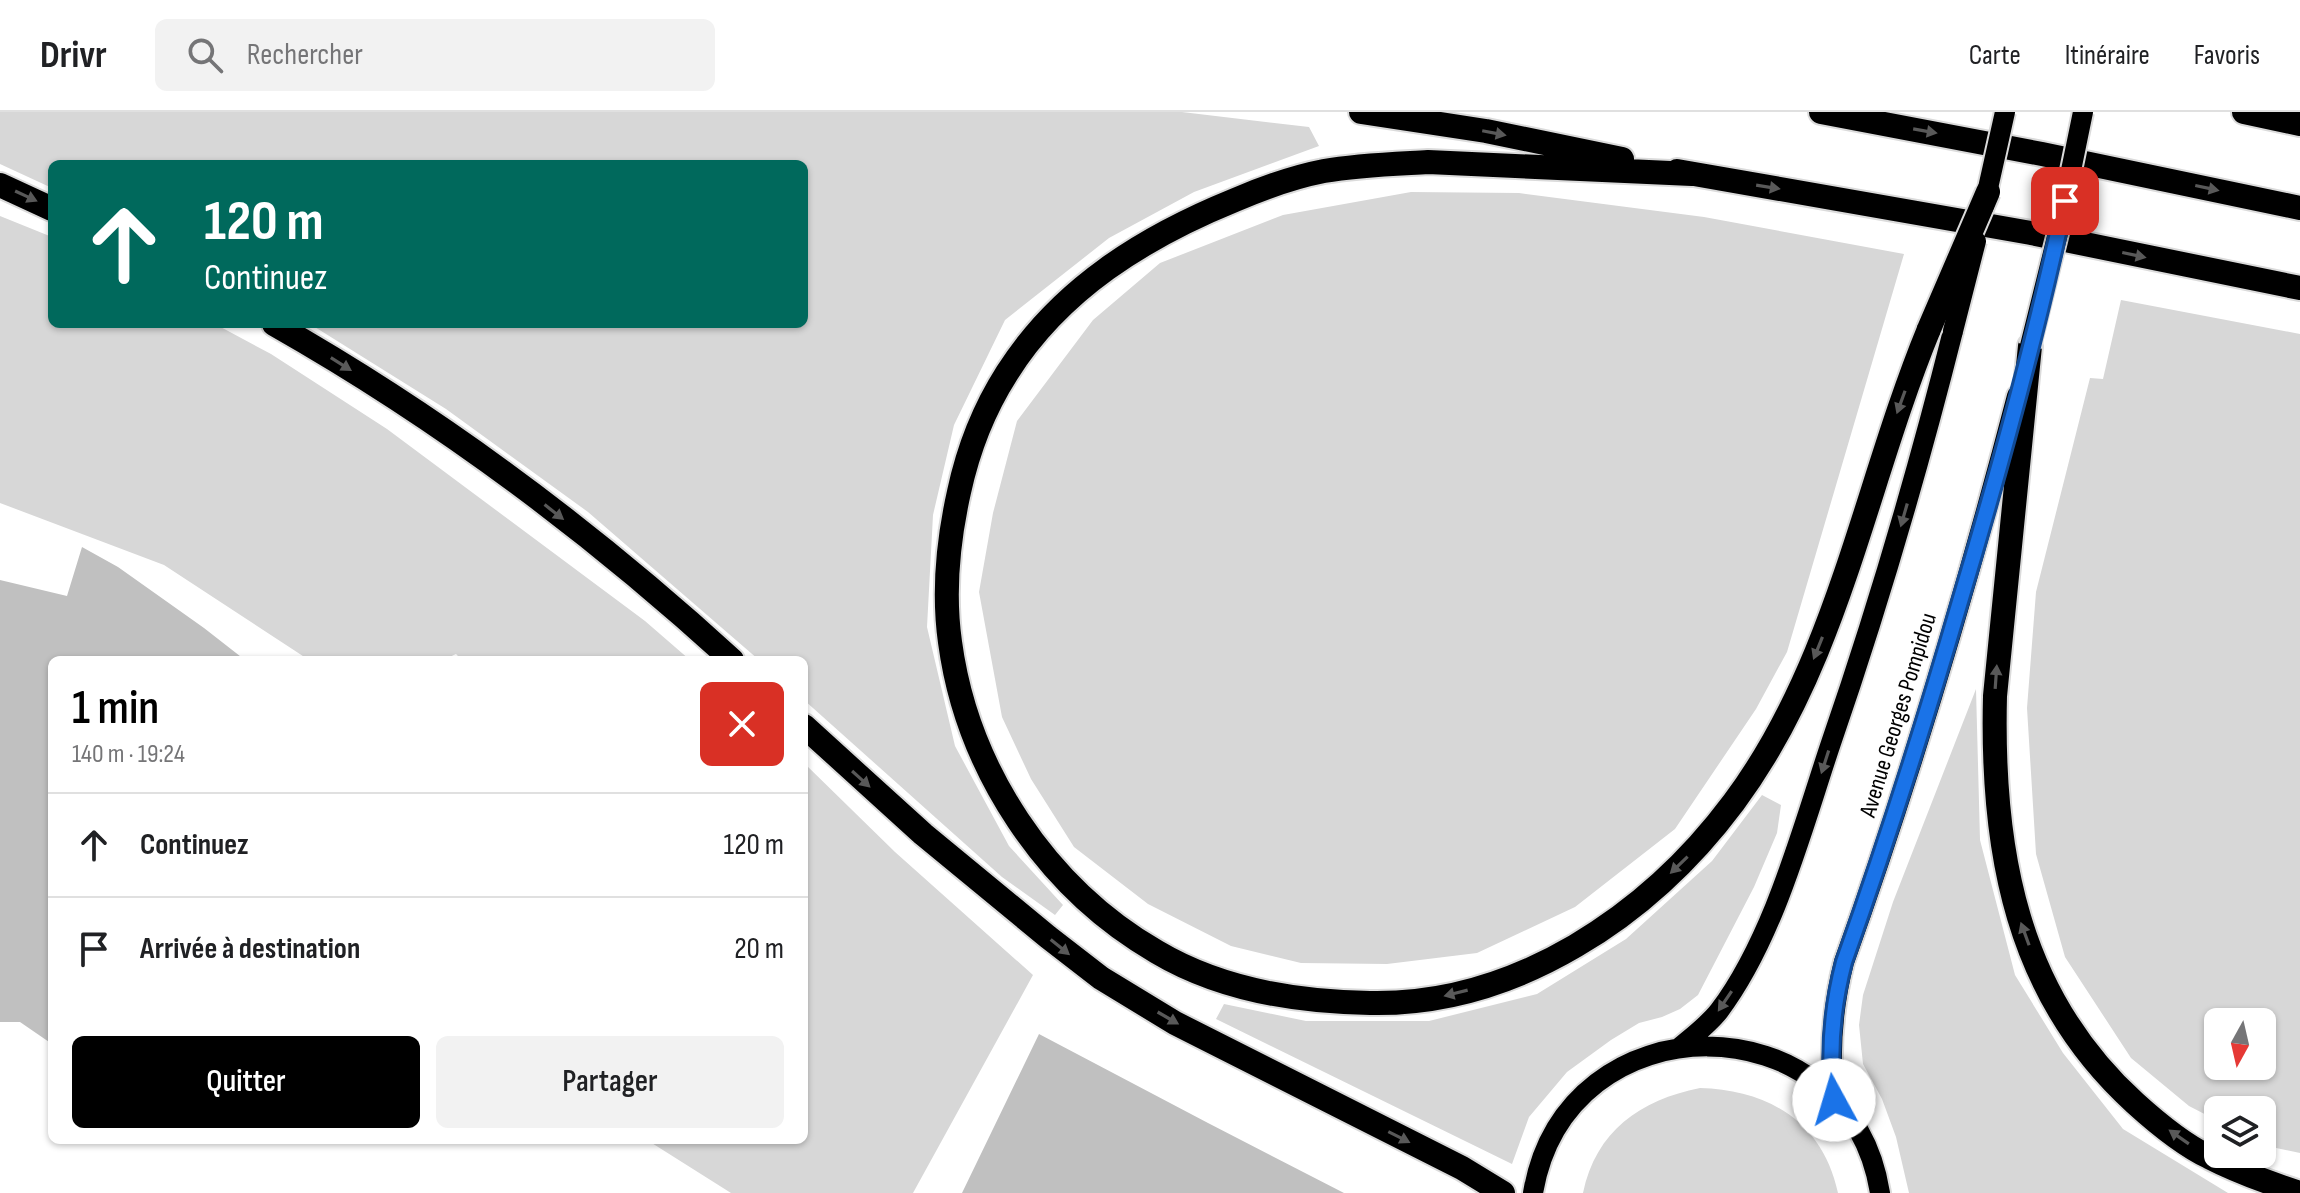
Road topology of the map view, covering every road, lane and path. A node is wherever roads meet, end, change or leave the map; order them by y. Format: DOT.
graph roads {
  1 [pos="1361,112"];
  2 [pos="1821,112"];
  3 [pos="2005,112"];
  4 [pos="2083,112"];
  5 [pos="2244,112"];
  6 [pos="2300,124"];
  7 [pos="1692,174"];
  8 [pos="0,185"];
  9 [pos="1988,192"];
  10 [pos="48,207"];
  11 [pos="2300,208"];
  12 [pos="2300,290"];
  13 [pos="281,328"];
  14 [pos="1941,330"];
  15 [pos="2030,346"];
  16 [pos="727,656"];
  17 [pos="808,730"];
  18 [pos="1679,1048"];
  19 [pos="1834,1100"];
  20 [pos="1503,1193"];
  21 [pos="1533,1193"];
  22 [pos="1880,1193"];
  23 [pos="2300,1193"];
  1 -- 7 [label="highway, one-way"];
  2 -- 11 [label="highway, one-way"];
  3 -- 9 [label="main road, bridge"];
  4 -- 15 [label="main road, Avenue Georges Pompidou, bridge"];
  5 -- 6 [label="highway"];
  7 -- 12 [label="highway, one-way"];
  14 -- 7 [label="highway, one-way"];
  8 -- 10 [label="highway, one-way"];
  9 -- 14 [label="highway, bridge"];
  13 -- 16 [label="highway, one-way"];
  14 -- 18 [label="main road, one-way"];
  15 -- 19 [label="main road, Avenue Georges Pompidou"];
  23 -- 15 [label="highway, one-way"];
  17 -- 20 [label="highway, one-way"];
  18 -- 19 [label="main road"];
  18 -- 21 [label="main road"];
  19 -- 22 [label="main road"];
}
